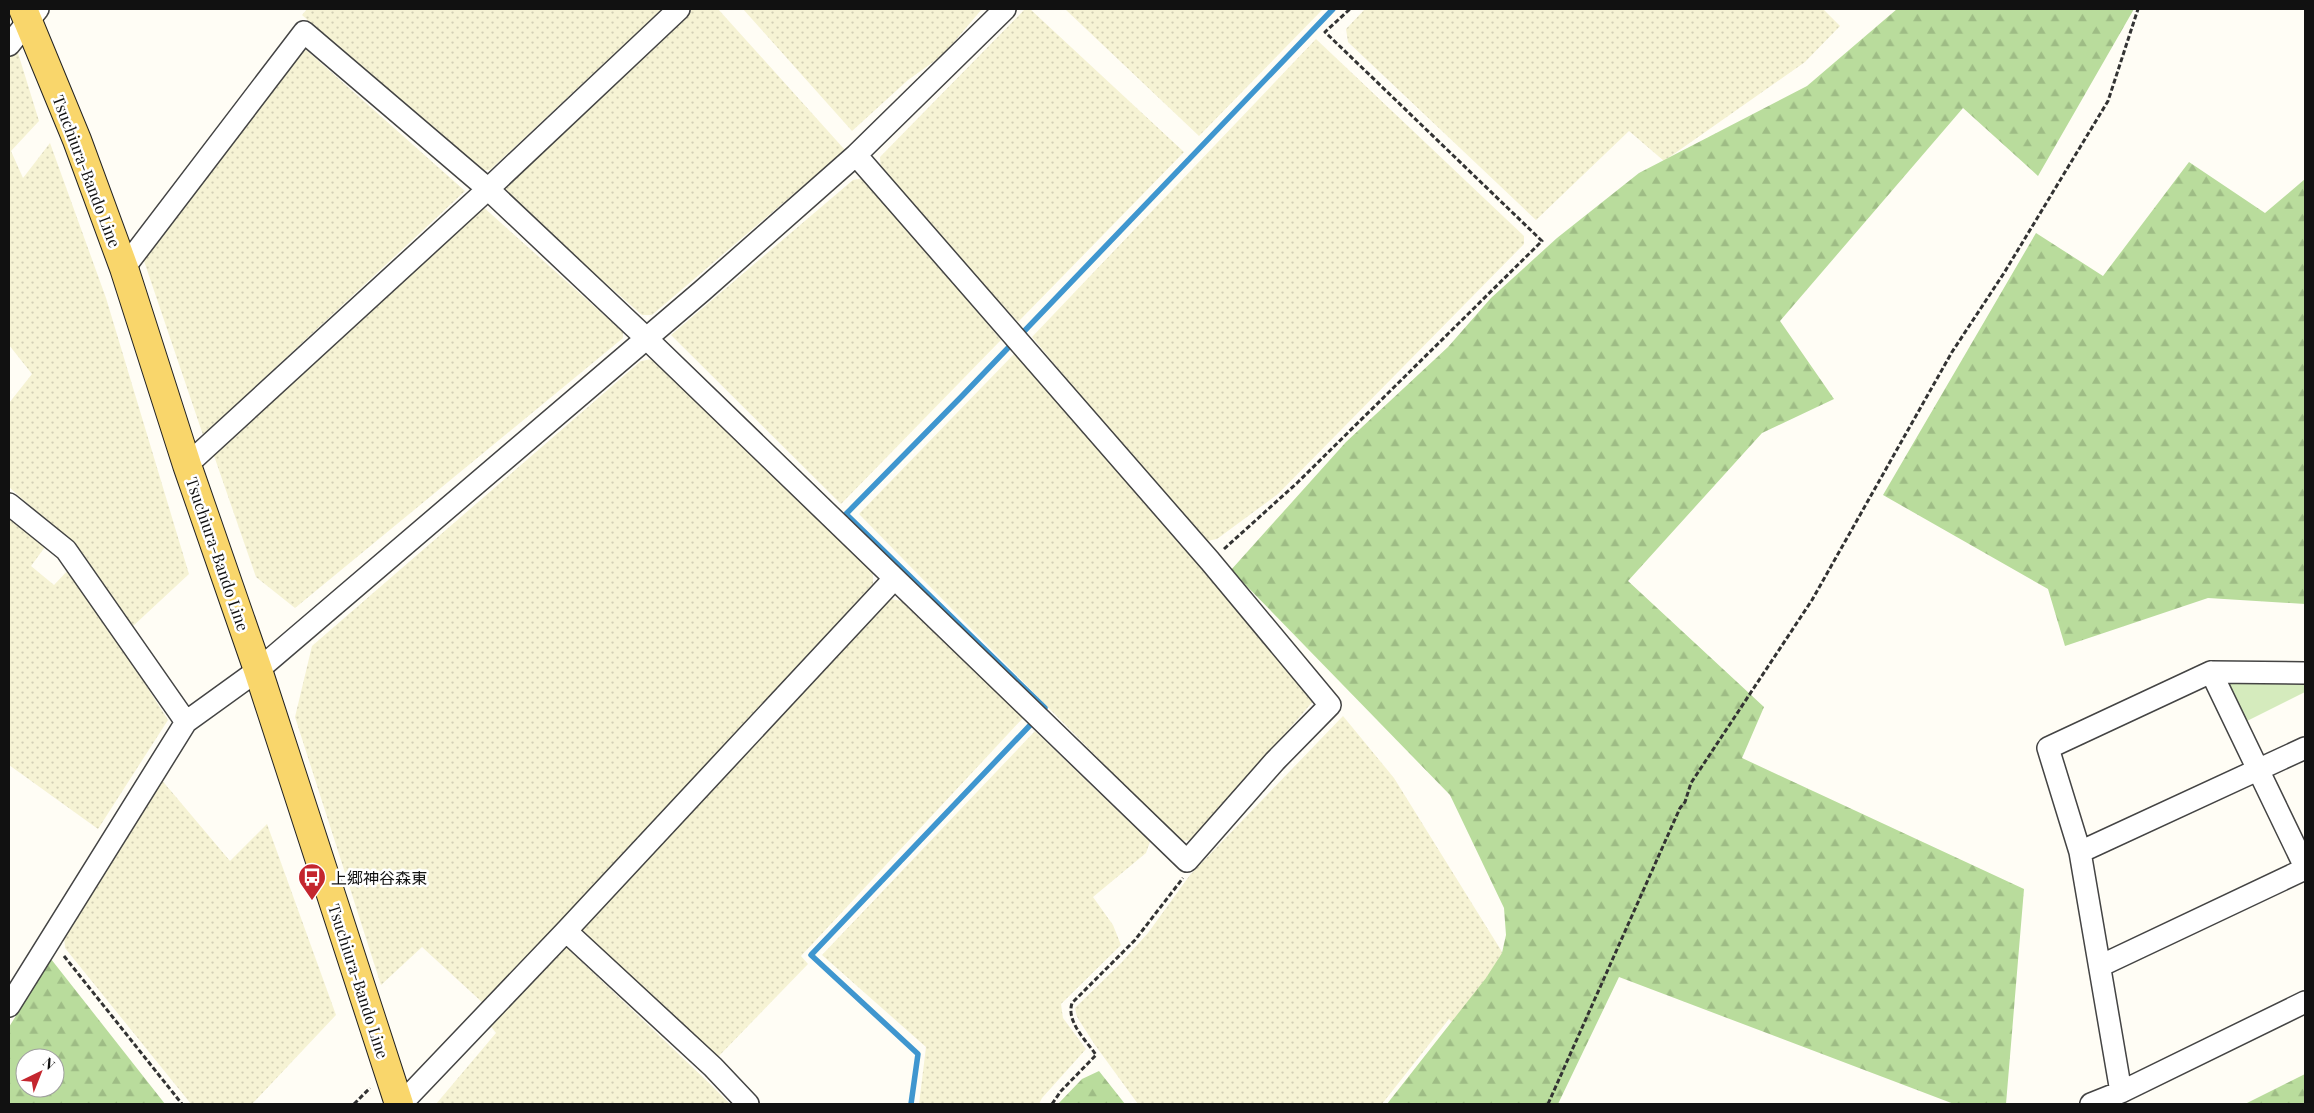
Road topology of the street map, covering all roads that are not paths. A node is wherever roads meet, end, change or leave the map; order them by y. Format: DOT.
graph roads {
  1 [pos="679,9"];
  2 [pos="1006,9"];
  3 [pos="30,13"];
  4 [pos="9,45"];
  5 [pos="856,155"];
  6 [pos="488,189"];
  7 [pos="124,268"];
  8 [pos="645,337"];
  9 [pos="187,466"];
  10 [pos="9,504"];
  11 [pos="894,579"];
  12 [pos="258,670"];
  13 [pos="2211,672"];
  14 [pos="2305,673"];
  15 [pos="186,722"];
  16 [pos="2305,748"];
  17 [pos="2259,770"];
  18 [pos="2080,852"];
  19 [pos="2305,868"];
  20 [pos="566,931"];
  21 [pos="2100,966"];
  22 [pos="2305,1002"];
  23 [pos="9,1006"];
  24 [pos="2121,1092"];
  25 [pos="400,1104"];
  26 [pos="748,1104"];
  27 [pos="2091,1104"];
  1 -- 6 [label="street"];
  2 -- 5 [label="street"];
  3 -- 4 [label="street"];
  3 -- 7 [label="main road, Tsuchiura-Bando Line"];
  5 -- 8 [label="street"];
  5 -- 11 [label="street"];
  6 -- 7 [label="street"];
  6 -- 8 [label="street"];
  6 -- 9 [label="street"];
  7 -- 9 [label="main road, Tsuchiura-Bando Line"];
  8 -- 11 [label="street"];
  8 -- 12 [label="street"];
  9 -- 12 [label="main road, Tsuchiura-Bando Line"];
  10 -- 15 [label="street"];
  11 -- 20 [label="street"];
  12 -- 15 [label="street"];
  12 -- 25 [label="main road, Tsuchiura-Bando Line"];
  13 -- 14 [label="street"];
  13 -- 17 [label="street"];
  13 -- 18 [label="street"];
  15 -- 23 [label="street"];
  16 -- 17 [label="street"];
  17 -- 18 [label="street"];
  17 -- 19 [label="street"];
  18 -- 21 [label="street"];
  19 -- 21 [label="street"];
  20 -- 25 [label="street"];
  20 -- 26 [label="street"];
  21 -- 24 [label="street"];
  22 -- 24 [label="street"];
  24 -- 27 [label="street"];
}
